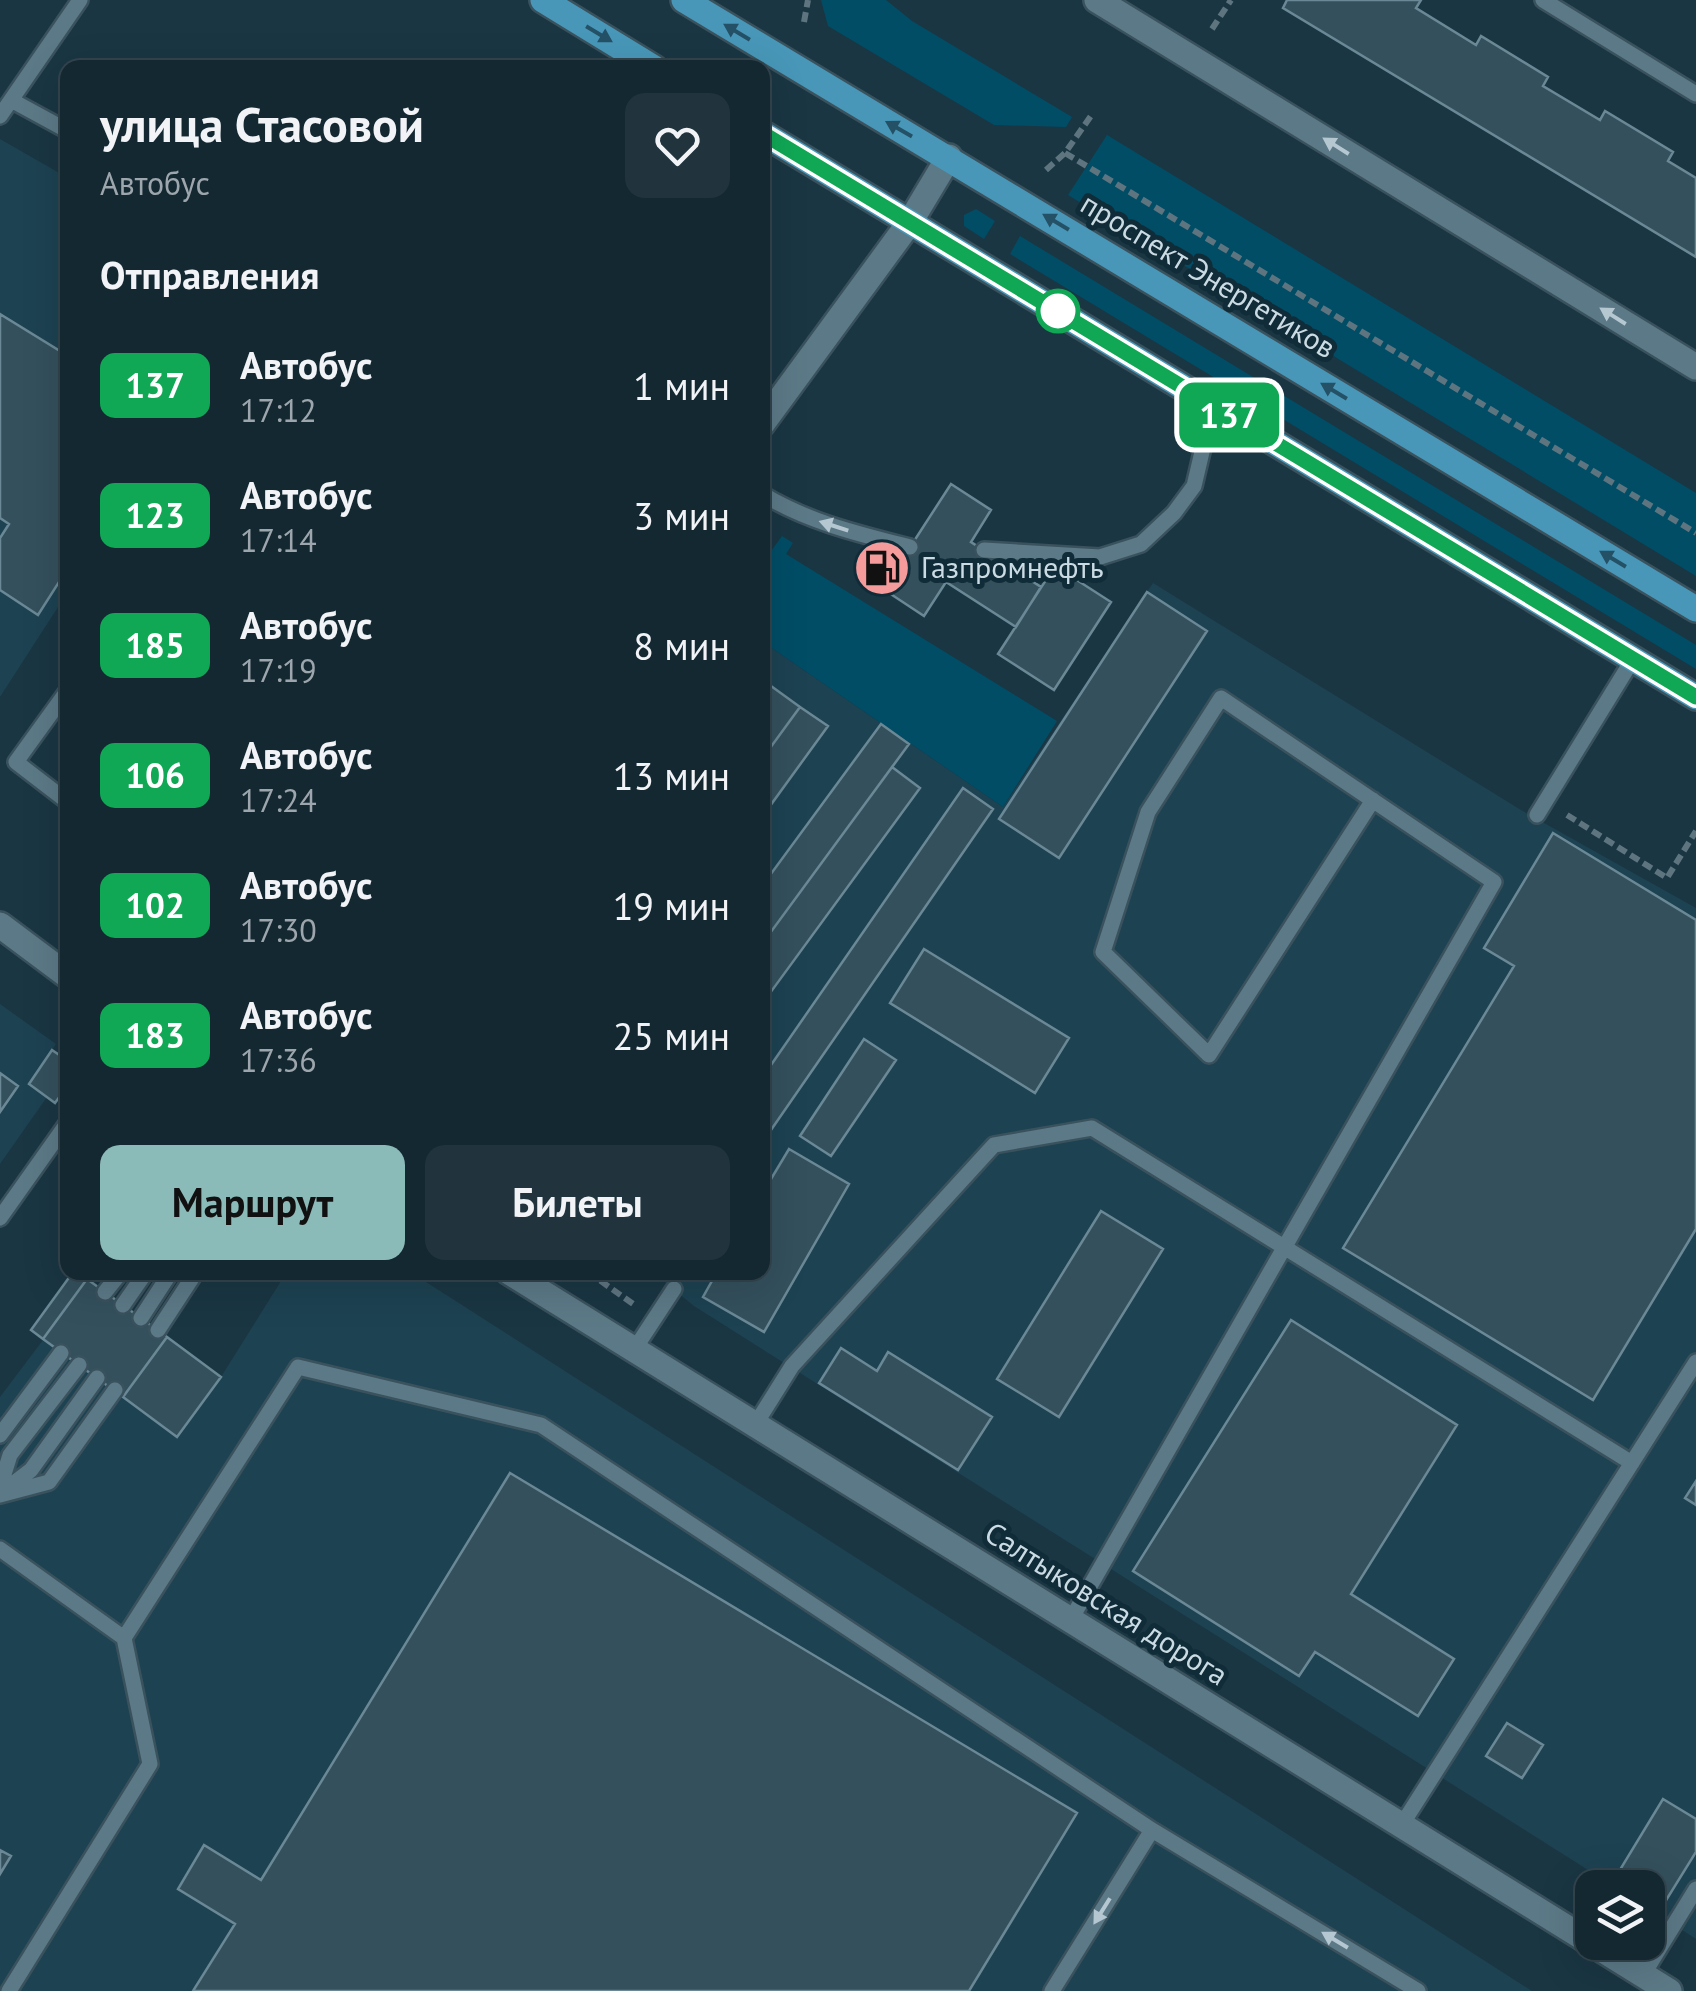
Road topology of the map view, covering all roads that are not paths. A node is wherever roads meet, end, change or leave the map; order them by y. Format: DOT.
graph roads {
  1 [pos="80,0"];
  2 [pos="543,0"];
  3 [pos="684,0"];
  4 [pos="1098,0"];
  5 [pos="1543,0"];
  6 [pos="641,60"];
  7 [pos="1696,94"];
  8 [pos="12,100"];
  9 [pos="0,116"];
  10 [pos="60,127"];
  11 [pos="770,138"];
  12 [pos="949,157"];
  13 [pos="910,222"];
  14 [pos="1696,367"];
  15 [pos="1213,405"];
  16 [pos="770,413"];
  17 [pos="770,499"];
  18 [pos="910,547"];
  19 [pos="984,550"];
  20 [pos="1696,609"];
  21 [pos="1633,659"];
  22 [pos="1696,697"];
  23 [pos="60,701"];
  24 [pos="60,796"];
  25 [pos="1373,800"];
  26 [pos="1541,808"];
  27 [pos="0,926"];
  28 [pos="60,970"];
  29 [pos="60,1133"];
  30 [pos="0,1218"];
  31 [pos="1283,1246"];
  32 [pos="114,1280"];
  33 [pos="140,1280"];
  34 [pos="166,1280"];
  35 [pos="191,1280"];
  36 [pos="521,1280"];
  37 [pos="674,1289"];
  38 [pos="105,1292"];
  39 [pos="123,1305"];
  40 [pos="140,1318"];
  41 [pos="158,1330"];
  42 [pos="634,1350"];
  43 [pos="61,1352"];
  44 [pos="1696,1362"];
  45 [pos="79,1365"];
  46 [pos="97,1378"];
  47 [pos="115,1390"];
  48 [pos="755,1425"];
  49 [pos="0,1435"];
  50 [pos="1632,1462"];
  51 [pos="0,1492"];
  52 [pos="0,1550"];
  53 [pos="1070,1620"];
  54 [pos="124,1638"];
  55 [pos="1401,1826"];
  56 [pos="1152,1830"];
  57 [pos="1696,1889"];
  58 [pos="1643,1975"];
  59 [pos="9,1991"];
  60 [pos="1052,1991"];
  61 [pos="1418,1991"];
  62 [pos="1669,1991"];
  1 -- 8 [label="lane"];
  2 -- 6 [label="main road, one-way"];
  12 -- 3 [label="main road, проспект Энергетиков, one-way"];
  14 -- 4 [label="street, one-way"];
  5 -- 7 [label="lane"];
  8 -- 9 [label="lane"];
  8 -- 10 [label="lane"];
  11 -- 13 [label="main road"];
  12 -- 13 [label="street"];
  20 -- 12 [label="main road, проспект Энергетиков, one-way"];
  13 -- 15 [label="main road"];
  13 -- 16 [label="street"];
  15 -- 19 [label="lane"];
  15 -- 21 [label="main road"];
  18 -- 17 [label="lane, one-way"];
  21 -- 22 [label="main road"];
  21 -- 26 [label="lane"];
  23 -- 24 [label="lane"];
  25 -- 25 [label="lane"];
  25 -- 31 [label="lane"];
  27 -- 28 [label="street"];
  29 -- 30 [label="lane"];
  31 -- 48 [label="lane"];
  31 -- 50 [label="lane"];
  31 -- 53 [label="lane"];
  32 -- 38 [label="lane"];
  33 -- 39 [label="lane"];
  34 -- 40 [label="lane"];
  35 -- 41 [label="lane"];
  36 -- 42 [label="street, Салтыковская дорога"];
  37 -- 42 [label="lane"];
  42 -- 48 [label="street, Салтыковская дорога"];
  43 -- 49 [label="lane"];
  44 -- 50 [label="lane"];
  45 -- 51 [label="lane"];
  46 -- 51 [label="lane"];
  47 -- 51 [label="lane"];
  48 -- 53 [label="street, Салтыковская дорога"];
  50 -- 55 [label="lane"];
  52 -- 54 [label="lane"];
  53 -- 55 [label="street, Салтыковская дорога"];
  54 -- 56 [label="lane"];
  54 -- 59 [label="lane"];
  55 -- 58 [label="street, Салтыковская дорога"];
  56 -- 60 [label="lane, one-way"];
  61 -- 56 [label="lane, one-way"];
  57 -- 58 [label="lane"];
  58 -- 62 [label="street, Салтыковская дорога"];
}
